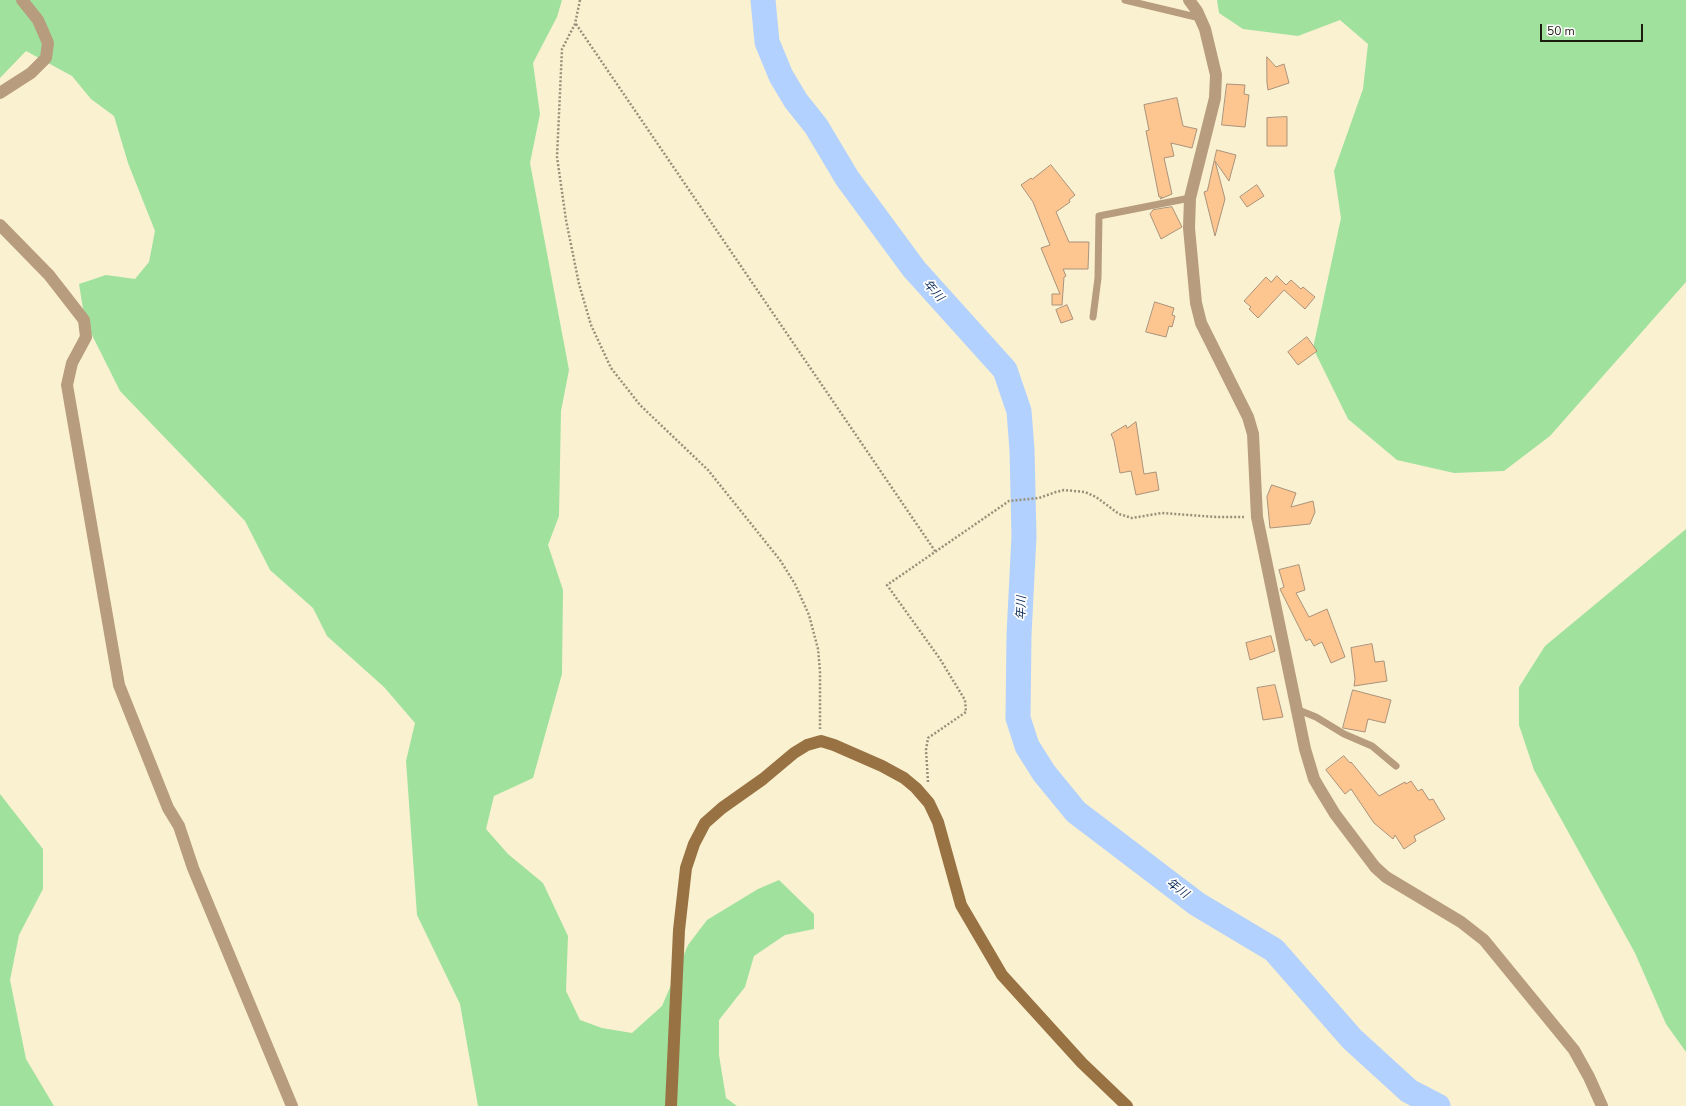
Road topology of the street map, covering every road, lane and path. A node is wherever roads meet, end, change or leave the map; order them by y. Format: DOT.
graph roads {
  1 [pos="22,0"];
  2 [pos="580,0"];
  3 [pos="1125,0"];
  4 [pos="1189,0"];
  5 [pos="1200,18"];
  6 [pos="575,24"];
  7 [pos="0,93"];
  8 [pos="1190,198"];
  9 [pos="0,225"];
  10 [pos="1093,317"];
  11 [pos="1257,517"];
  12 [pos="935,551"];
  13 [pos="1296,709"];
  14 [pos="821,742"];
  15 [pos="1396,766"];
  16 [pos="929,803"];
  17 [pos="292,1106"];
  18 [pos="671,1106"];
  19 [pos="1127,1106"];
  20 [pos="1602,1106"];
  1 -- 7 [label="street"];
  2 -- 6 [label="path"];
  3 -- 5 [label="lane"];
  4 -- 5 [label="street"];
  5 -- 8 [label="street"];
  6 -- 12 [label="path"];
  6 -- 14 [label="path"];
  8 -- 10 [label="lane"];
  8 -- 11 [label="street"];
  9 -- 17 [label="street"];
  11 -- 12 [label="path"];
  11 -- 13 [label="street"];
  12 -- 16 [label="path"];
  13 -- 15 [label="lane"];
  13 -- 20 [label="street"];
  14 -- 16 [label="street"];
  14 -- 18 [label="street"];
  16 -- 19 [label="street"];
}
